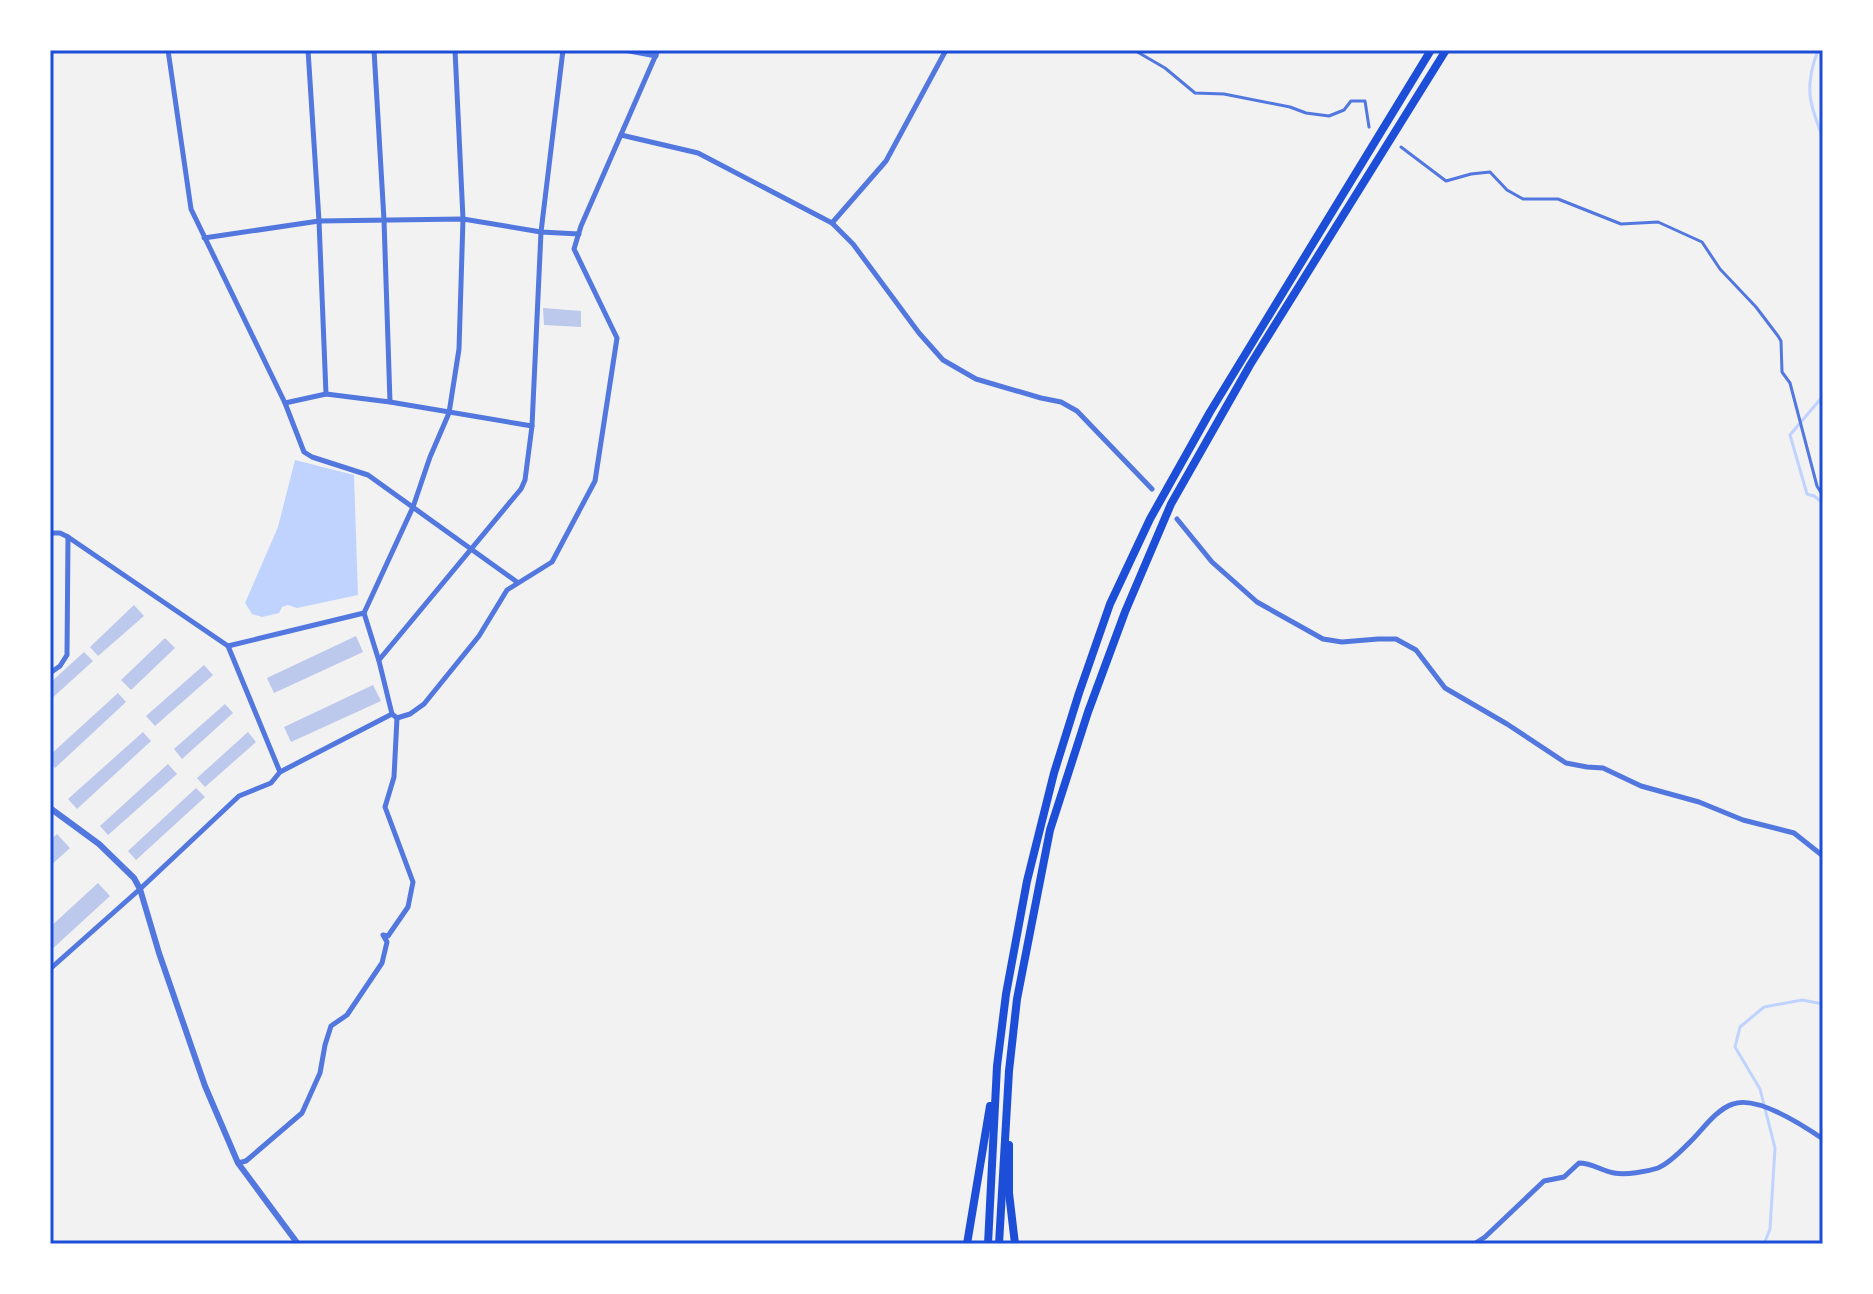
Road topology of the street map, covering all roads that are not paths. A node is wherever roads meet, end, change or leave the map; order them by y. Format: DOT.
graph roads {
  1 [pos="168,50"];
  2 [pos="308,50"];
  3 [pos="374,50"];
  4 [pos="455,50"];
  5 [pos="563,50"];
  6 [pos="624,50"];
  7 [pos="946,50"];
  8 [pos="1134,50"];
  9 [pos="1431,50"];
  10 [pos="1446,50"];
  11 [pos="657,53"];
  12 [pos="1369,127"];
  13 [pos="621,135"];
  14 [pos="1401,147"];
  15 [pos="463,219"];
  16 [pos="384,220"];
  17 [pos="319,221"];
  18 [pos="832,223"];
  19 [pos="541,232"];
  20 [pos="579,234"];
  21 [pos="204,238"];
  22 [pos="326,394"];
  23 [pos="390,402"];
  24 [pos="285,403"];
  25 [pos="449,413"];
  26 [pos="532,426"];
  27 [pos="1152,489"];
  28 [pos="1823,496"];
  29 [pos="413,507"];
  30 [pos="1177,519"];
  31 [pos="50,533"];
  32 [pos="68,537"];
  33 [pos="472,548"];
  34 [pos="517,582"];
  35 [pos="364,613"];
  36 [pos="228,646"];
  37 [pos="379,661"];
  38 [pos="50,673"];
  39 [pos="394,716"];
  40 [pos="280,772"];
  41 [pos="50,808"];
  42 [pos="1823,856"];
  43 [pos="140,889"];
  44 [pos="50,969"];
  45 [pos="997,1066"];
  46 [pos="1009,1071"];
  47 [pos="1823,1139"];
  48 [pos="238,1163"];
  49 [pos="298,1244"];
  50 [pos="967,1244"];
  51 [pos="988,1244"];
  52 [pos="999,1244"];
  53 [pos="1015,1244"];
  54 [pos="1474,1244"];
  1 -- 21 [label="street"];
  2 -- 17 [label="street"];
  3 -- 16 [label="street"];
  4 -- 15 [label="street"];
  5 -- 19 [label="street"];
  6 -- 11 [label="street"];
  7 -- 18 [label="street"];
  8 -- 12 [label="lane"];
  9 -- 45 [label="highway"];
  10 -- 46 [label="highway"];
  11 -- 13 [label="street"];
  13 -- 18 [label="street"];
  13 -- 20 [label="street"];
  14 -- 28 [label="lane"];
  15 -- 16 [label="street"];
  15 -- 19 [label="street"];
  15 -- 25 [label="street"];
  16 -- 17 [label="street"];
  16 -- 23 [label="street"];
  17 -- 21 [label="street"];
  17 -- 22 [label="street"];
  18 -- 27 [label="street"];
  19 -- 20 [label="street"];
  19 -- 26 [label="street"];
  20 -- 34 [label="street"];
  21 -- 24 [label="street"];
  22 -- 23 [label="street"];
  22 -- 24 [label="street"];
  23 -- 25 [label="street"];
  24 -- 29 [label="street"];
  25 -- 26 [label="street"];
  25 -- 29 [label="street"];
  26 -- 33 [label="street"];
  29 -- 33 [label="street"];
  29 -- 35 [label="street"];
  30 -- 42 [label="street"];
  31 -- 32 [label="street"];
  32 -- 36 [label="street"];
  32 -- 38 [label="street"];
  33 -- 34 [label="street"];
  33 -- 37 [label="street"];
  34 -- 39 [label="street"];
  35 -- 36 [label="street"];
  35 -- 37 [label="street"];
  36 -- 40 [label="street"];
  37 -- 39 [label="street"];
  39 -- 40 [label="street"];
  39 -- 48 [label="street"];
  40 -- 43 [label="street"];
  41 -- 43 [label="street"];
  43 -- 44 [label="street"];
  43 -- 48 [label="street"];
  45 -- 50 [label="highway"];
  45 -- 51 [label="highway"];
  46 -- 52 [label="highway"];
  46 -- 53 [label="highway"];
  47 -- 54 [label="street"];
  48 -- 49 [label="street"];
}
